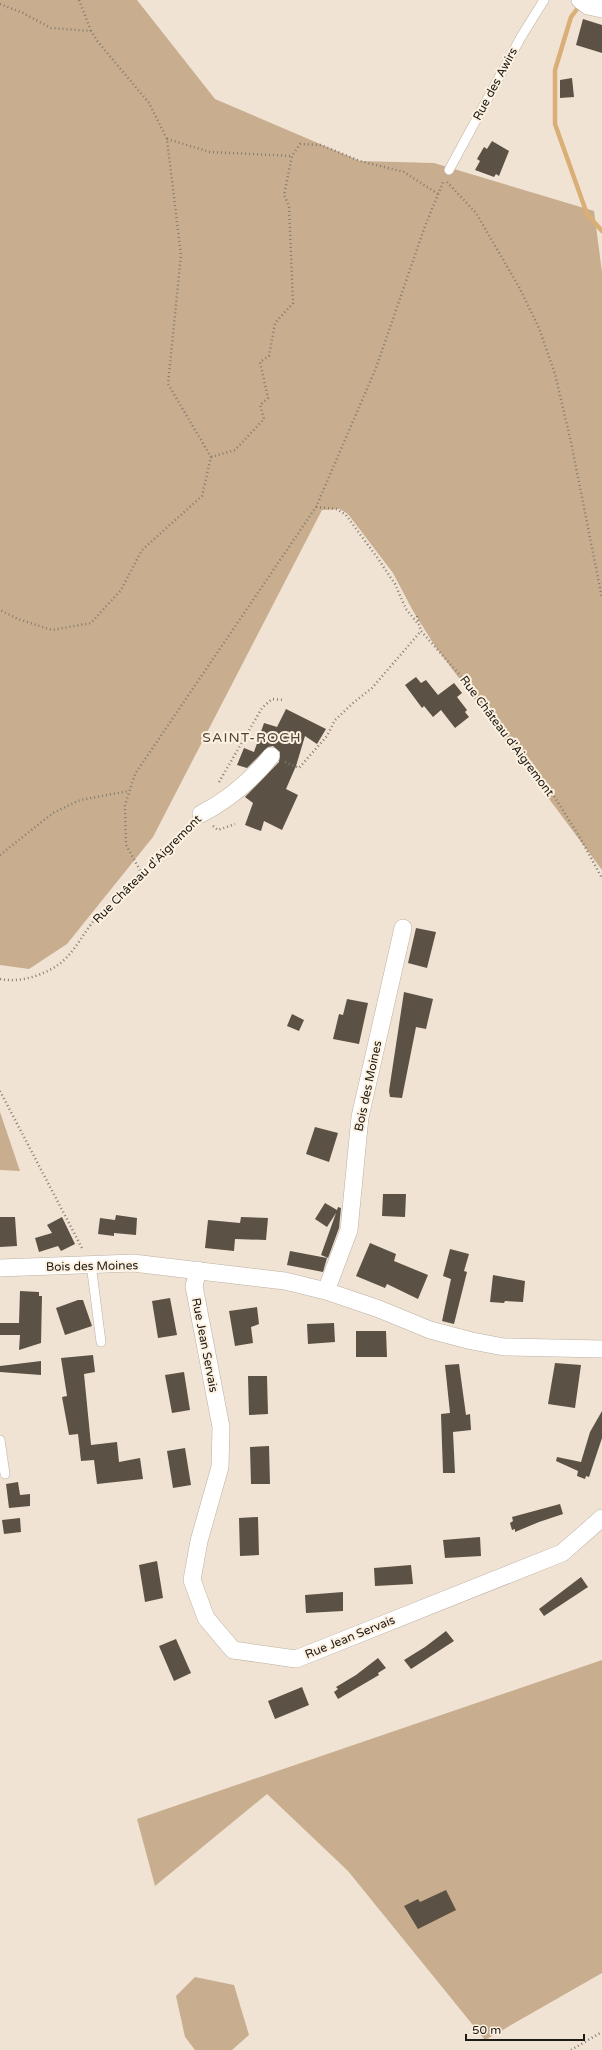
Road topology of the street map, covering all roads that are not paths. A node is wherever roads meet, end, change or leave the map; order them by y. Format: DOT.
graph roads {
  1 [pos="544,0"];
  2 [pos="449,170"];
  3 [pos="271,756"];
  4 [pos="201,814"];
  5 [pos="404,928"];
  6 [pos="91,1264"];
  7 [pos="0,1268"];
  8 [pos="198,1270"];
  9 [pos="326,1291"];
  10 [pos="101,1342"];
  11 [pos="602,1349"];
  12 [pos="0,1440"];
  13 [pos="4,1474"];
  14 [pos="602,1518"];
  1 -- 2 [label="lane, Rue des Awirs"];
  3 -- 4 [label="street, Rue Château d'Aigremont"];
  5 -- 9 [label="street, Bois des Moines"];
  6 -- 7 [label="street, Bois des Moines"];
  6 -- 8 [label="street, Bois des Moines"];
  6 -- 10 [label="lane"];
  8 -- 9 [label="street, Bois des Moines"];
  8 -- 14 [label="street, Rue Jean Servais"];
  9 -- 11 [label="street, Bois des Moines"];
  12 -- 13 [label="lane"];
}
